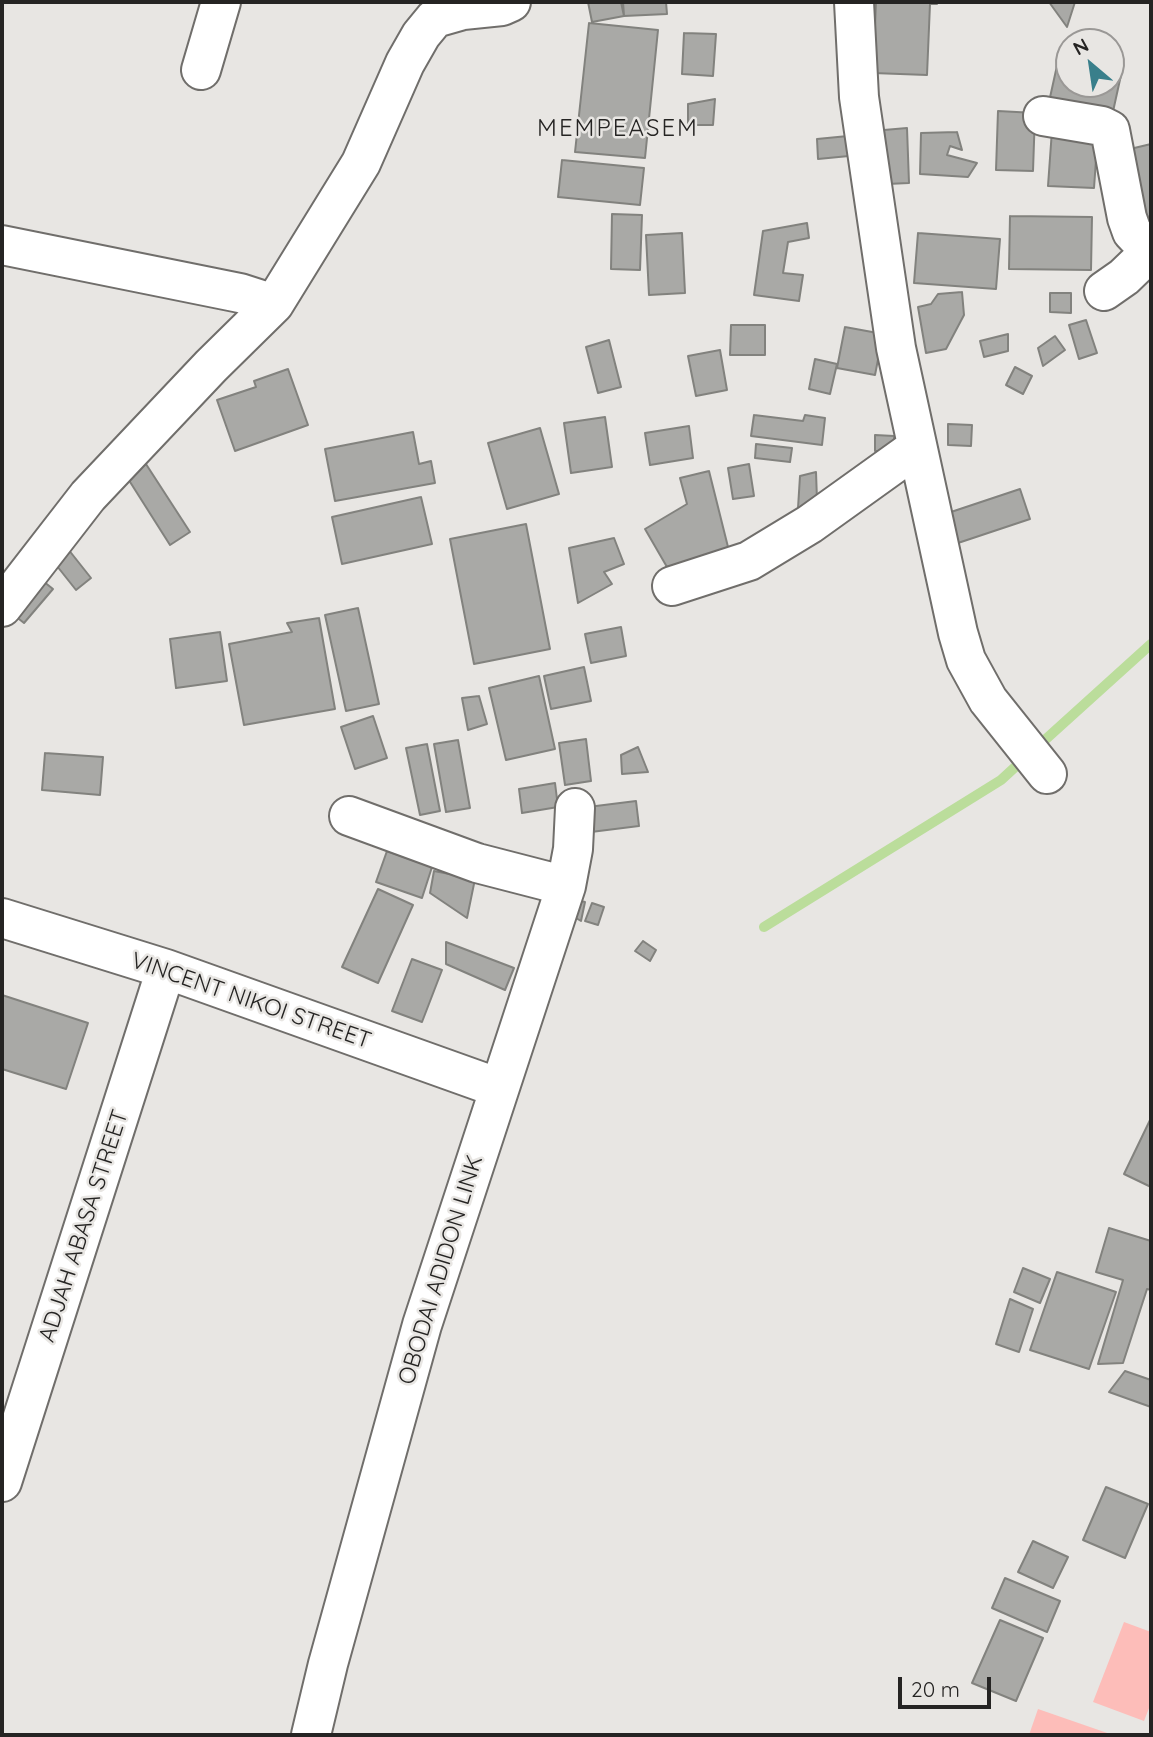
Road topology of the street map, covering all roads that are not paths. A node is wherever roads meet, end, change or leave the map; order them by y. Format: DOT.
graph roads {
  1 [pos="221,2"];
  2 [pos="511,2"];
  3 [pos="854,2"];
  4 [pos="201,70"];
  5 [pos="1043,116"];
  6 [pos="2,245"];
  7 [pos="1151,251"];
  8 [pos="1104,291"];
  9 [pos="274,304"];
  10 [pos="916,448"];
  11 [pos="672,586"];
  12 [pos="2,607"];
  13 [pos="1043,768"];
  14 [pos="575,808"];
  15 [pos="349,816"];
  16 [pos="566,886"];
  17 [pos="2,918"];
  18 [pos="166,970"];
  19 [pos="499,1088"];
  20 [pos="2,1482"];
  21 [pos="311,1735"];
  1 -- 4 [label="street"];
  2 -- 9 [label="street"];
  3 -- 10 [label="street"];
  5 -- 7 [label="street"];
  6 -- 9 [label="street"];
  7 -- 8 [label="street"];
  9 -- 12 [label="street"];
  10 -- 11 [label="street"];
  10 -- 13 [label="street"];
  14 -- 16 [label="street, OBODAI ADIDON LINK"];
  15 -- 16 [label="street"];
  16 -- 19 [label="street, OBODAI ADIDON LINK"];
  17 -- 18 [label="street, VINCENT NIKOI STREET"];
  18 -- 19 [label="street, VINCENT NIKOI STREET"];
  18 -- 20 [label="street, ADJAH ABASA STREET"];
  19 -- 21 [label="street, OBODAI ADIDON LINK"];
}
